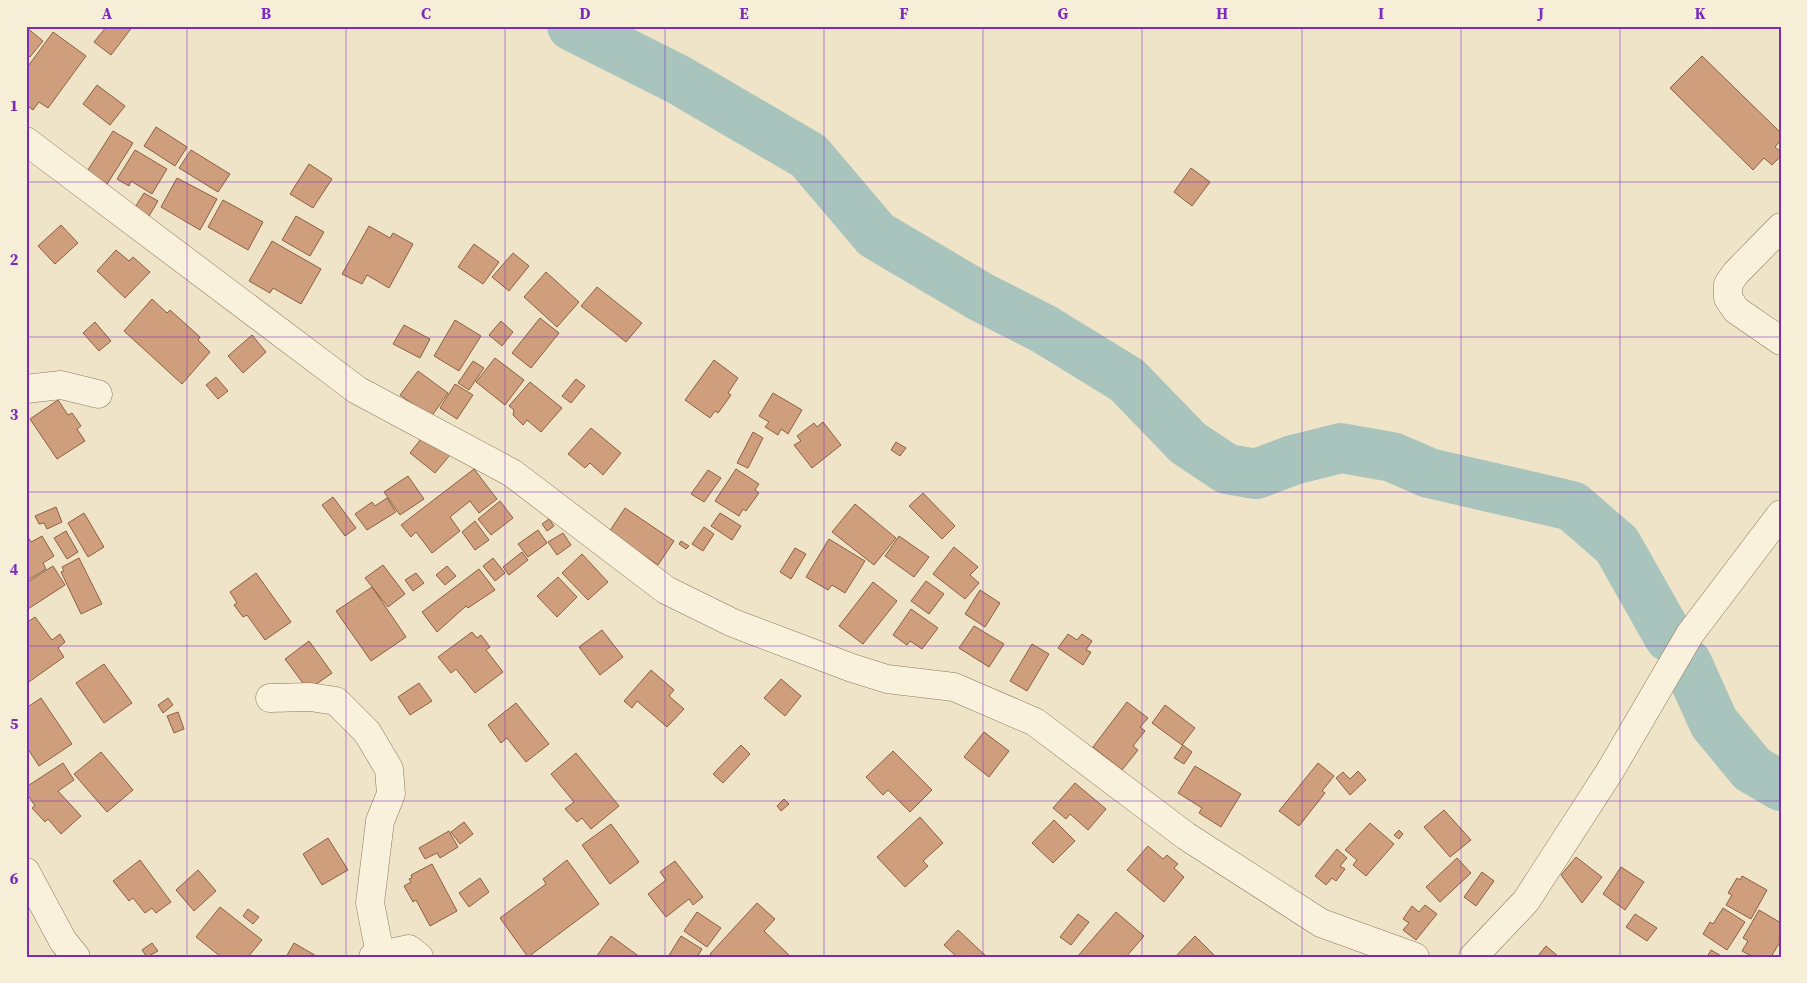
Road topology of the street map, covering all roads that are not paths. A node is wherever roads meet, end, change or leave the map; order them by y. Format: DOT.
graph roads {
  1 [pos="26,141"];
  2 [pos="1781,227"];
  3 [pos="1781,341"];
  4 [pos="26,389"];
  5 [pos="98,394"];
  6 [pos="1781,514"];
  7 [pos="270,698"];
  8 [pos="26,872"];
  9 [pos="376,955"];
  10 [pos="76,957"];
  11 [pos="419,957"];
  12 [pos="1415,957"];
  13 [pos="1473,957"];
  1 -- 12 [label="street"];
  2 -- 3 [label="street"];
  4 -- 5 [label="street"];
  6 -- 13 [label="street"];
  7 -- 9 [label="street"];
  8 -- 10 [label="street"];
  9 -- 11 [label="street"];
}
